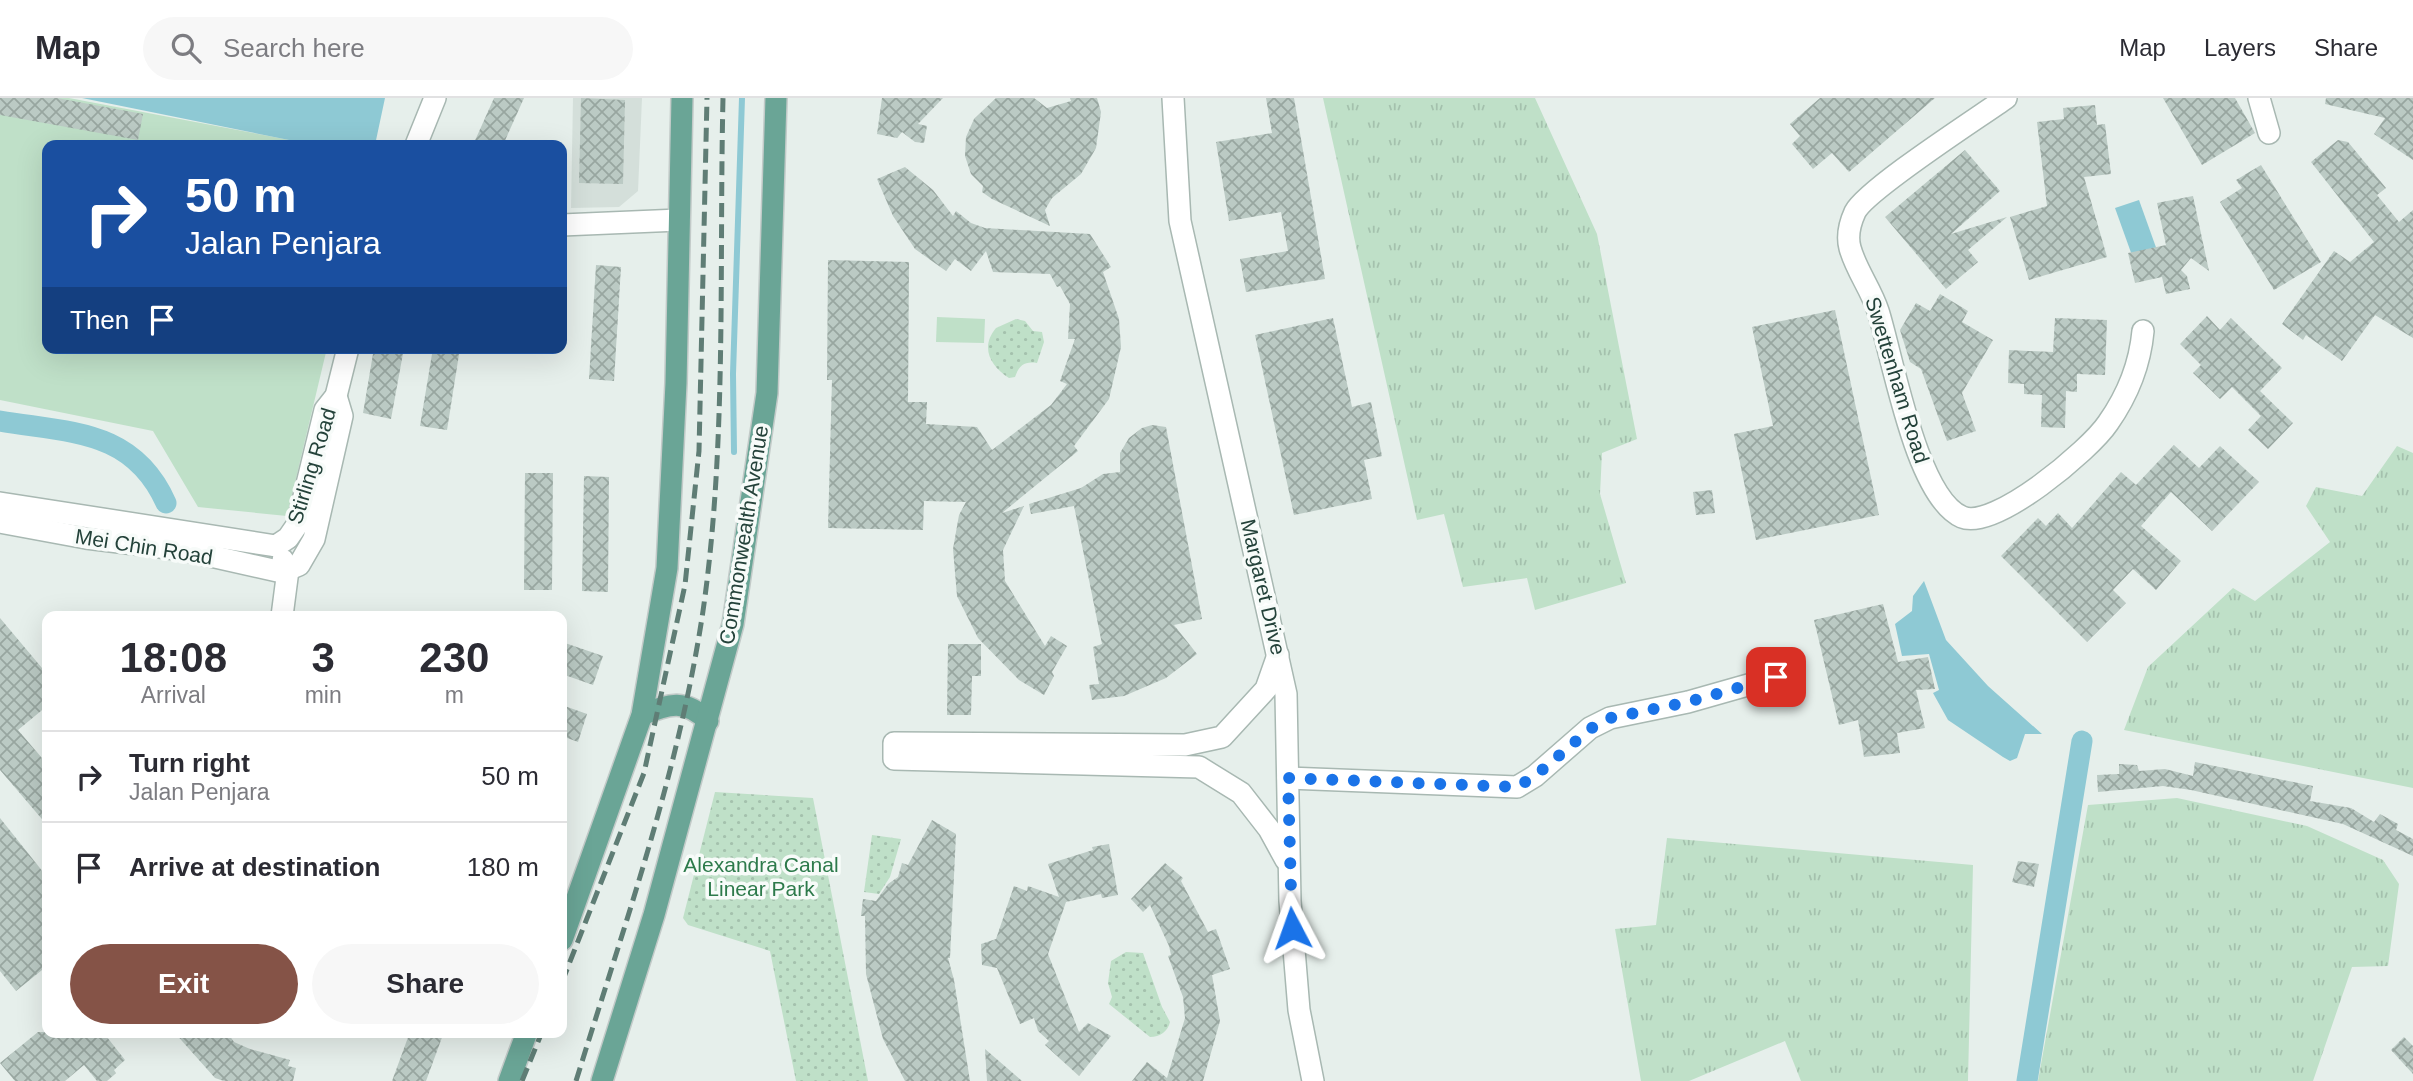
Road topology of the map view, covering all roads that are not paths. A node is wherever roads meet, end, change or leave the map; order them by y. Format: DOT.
graph roads {
  1 [pos="435,98"];
  2 [pos="682,98"];
  3 [pos="776,98"];
  4 [pos="1173,98"];
  5 [pos="2006,98"];
  6 [pos="2259,98"];
  7 [pos="2269,133"];
  8 [pos="418,140"];
  9 [pos="679,220"];
  10 [pos="567,225"];
  11 [pos="2143,331"];
  12 [pos="346,354"];
  13 [pos="336,396"];
  14 [pos="0,503"];
  15 [pos="0,522"];
  16 [pos="276,546"];
  17 [pos="288,570"];
  18 [pos="283,611"];
  19 [pos="1279,653"];
  20 [pos="1776,677"];
  21 [pos="642,715"];
  22 [pos="708,721"];
  23 [pos="1288,778"];
  24 [pos="1288,864"];
  25 [pos="567,926"];
  26 [pos="525,1038"];
  27 [pos="509,1081"];
  28 [pos="602,1081"];
  29 [pos="1313,1081"];
  1 -- 8 [label="street"];
  2 -- 9 [label="main road"];
  3 -- 22 [label="main road, Commonwealth Avenue"];
  4 -- 19 [label="street, Margaret Drive"];
  5 -- 11 [label="street, Swettenham Road"];
  6 -- 7 [label="street"];
  9 -- 10 [label="street"];
  9 -- 21 [label="main road"];
  12 -- 13 [label="street, Stirling Road"];
  13 -- 16 [label="street, Stirling Road"];
  13 -- 17 [label="street, Stirling Road"];
  14 -- 16 [label="street, Mei Chin Road"];
  15 -- 17 [label="street, Mei Chin Road"];
  16 -- 17 [label="street, Stirling Road"];
  17 -- 18 [label="street"];
  19 -- 23 [label="street, Margaret Drive"];
  19 -- 24 [label="street"];
  20 -- 23 [label="street"];
  21 -- 22 [label="main road"];
  21 -- 25 [label="main road"];
  22 -- 28 [label="main road, Commonwealth Avenue"];
  23 -- 24 [label="street, Margaret Drive"];
  24 -- 29 [label="street, Margaret Drive"];
  26 -- 27 [label="main road"];
}
